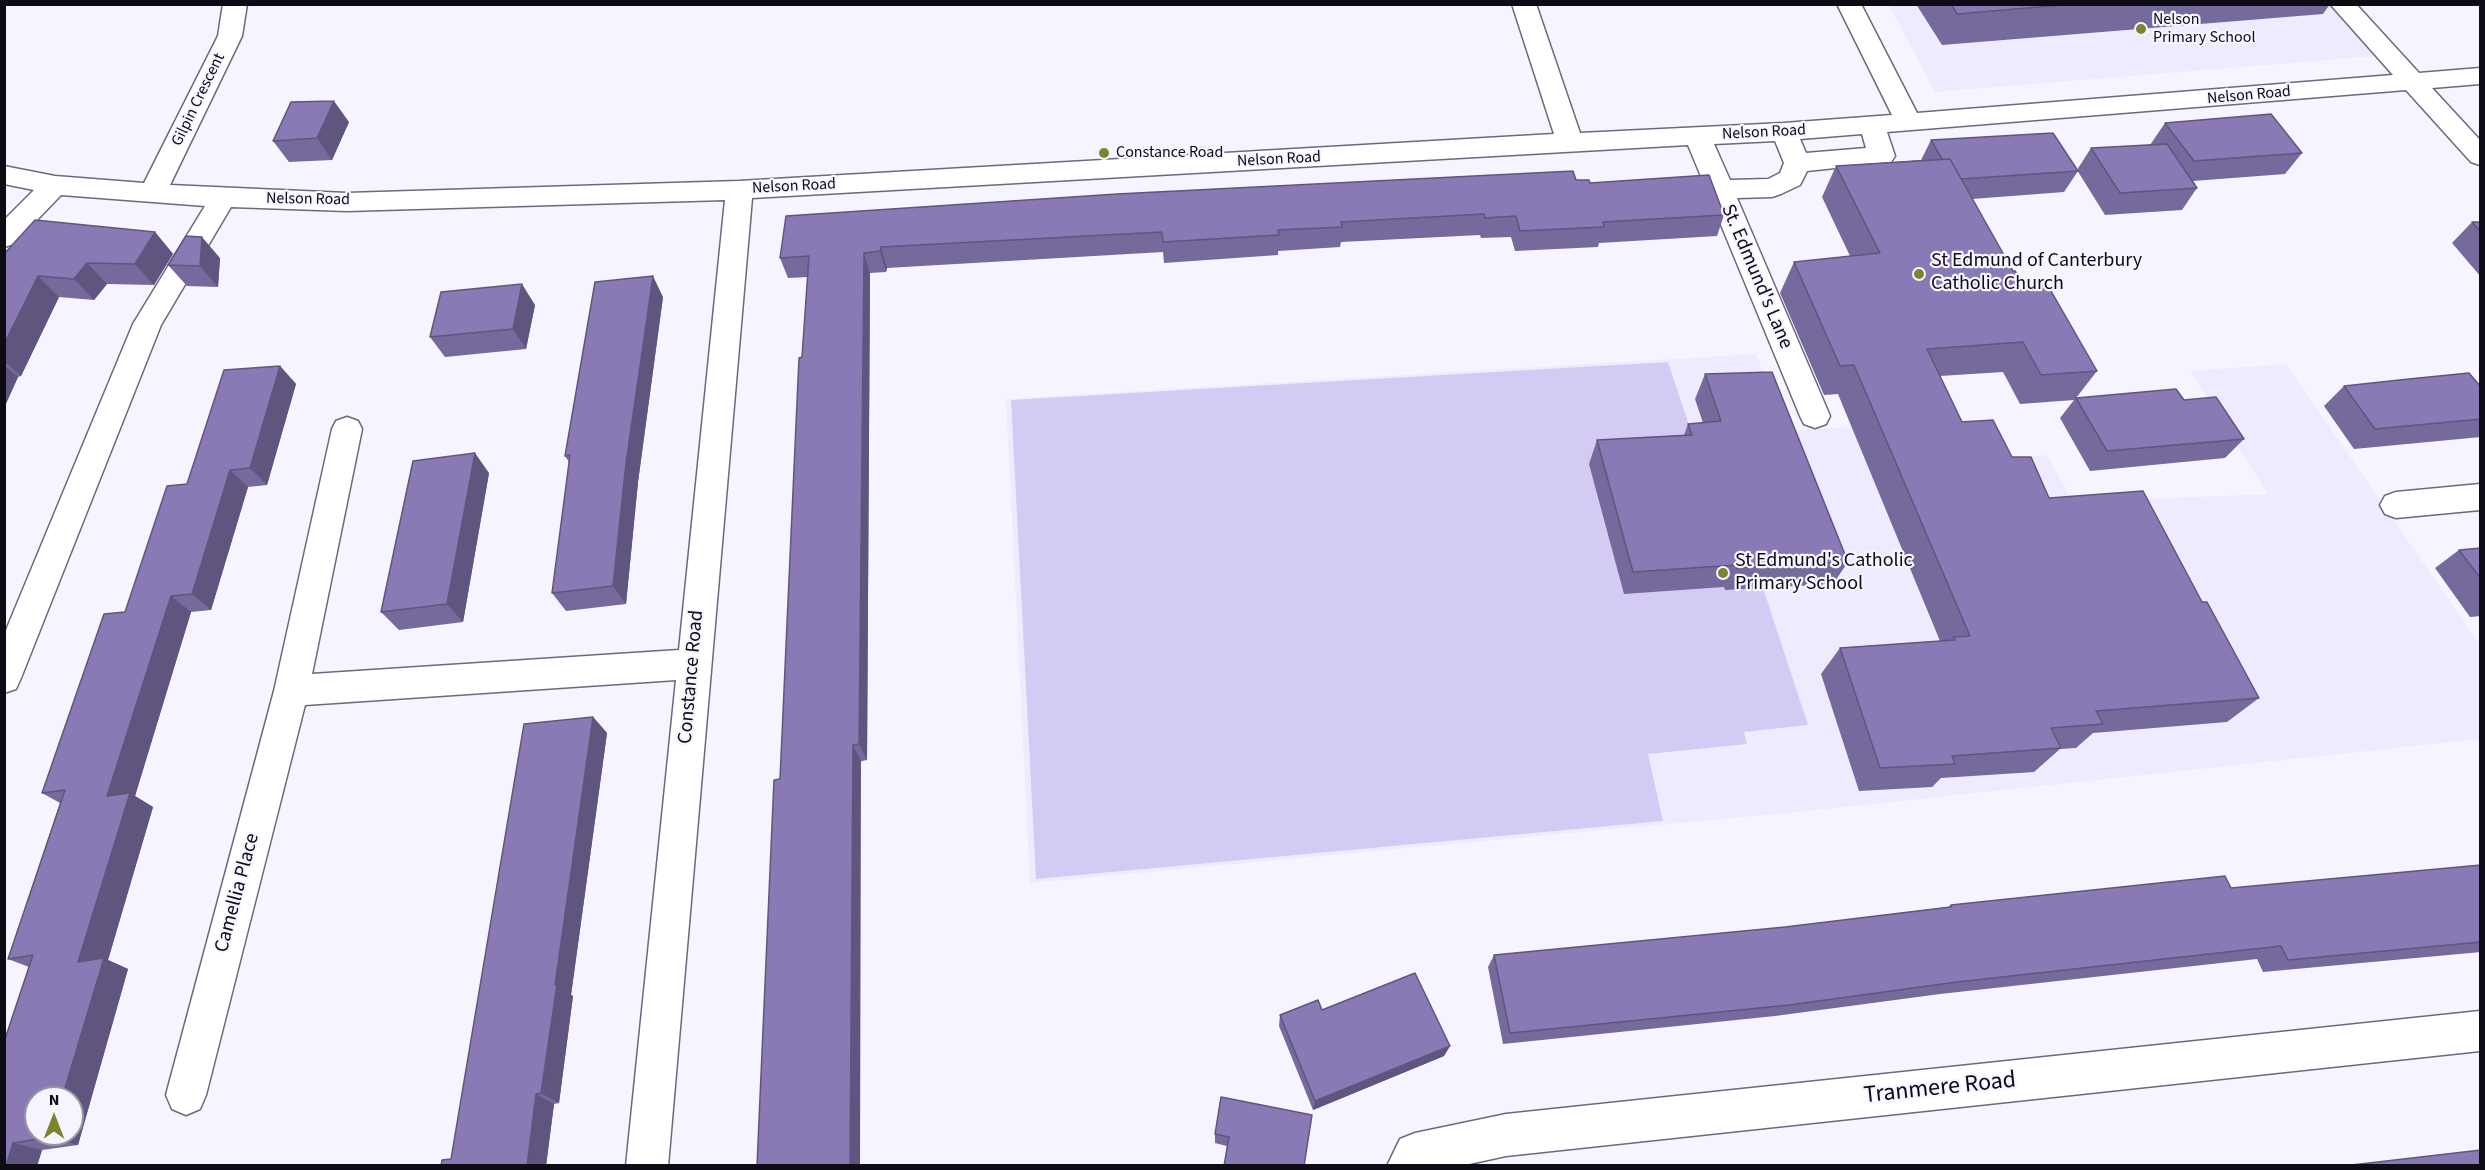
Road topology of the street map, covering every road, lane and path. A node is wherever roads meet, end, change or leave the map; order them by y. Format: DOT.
graph roads {
  1 [pos="235,4"];
  2 [pos="1524,4"];
  3 [pos="1849,4"];
  4 [pos="2342,4"];
  5 [pos="2481,76"];
  6 [pos="2413,82"];
  7 [pos="1909,123"];
  8 [pos="1872,126"];
  9 [pos="1784,132"];
  10 [pos="1698,137"];
  11 [pos="1570,142"];
  12 [pos="2481,156"];
  13 [pos="1797,163"];
  14 [pos="4,175"];
  15 [pos="55,185"];
  16 [pos="739,190"];
  17 [pos="1720,190"];
  18 [pos="153,192"];
  19 [pos="223,198"];
  20 [pos="4,237"];
  21 [pos="1815,417"];
  22 [pos="347,429"];
  23 [pos="2481,497"];
  24 [pos="2396,505"];
  25 [pos="693,664"];
  26 [pos="4,678"];
  27 [pos="291,691"];
  28 [pos="2481,1031"];
  29 [pos="186,1095"];
  30 [pos="647,1166"];
  31 [pos="1408,1166"];
  1 -- 18 [label="street, Gilpin Crescent"];
  2 -- 11 [label="street"];
  3 -- 7 [label="street"];
  4 -- 6 [label="street"];
  5 -- 6 [label="street, Nelson Road"];
  6 -- 7 [label="street, Nelson Road"];
  6 -- 12 [label="street"];
  7 -- 8 [label="street, Nelson Road"];
  8 -- 9 [label="street, Nelson Road"];
  8 -- 13 [label="street"];
  9 -- 10 [label="street, Nelson Road"];
  9 -- 13 [label="street"];
  10 -- 11 [label="street, Nelson Road"];
  10 -- 17 [label="street, St. Edmund's Lane"];
  11 -- 16 [label="street, Nelson Road"];
  13 -- 17 [label="street"];
  14 -- 15 [label="street, Nelson Road"];
  15 -- 18 [label="street, Nelson Road"];
  15 -- 20 [label="street"];
  16 -- 19 [label="street, Nelson Road"];
  16 -- 25 [label="street, Constance Road"];
  17 -- 21 [label="street, St. Edmund's Lane"];
  18 -- 19 [label="street, Nelson Road"];
  19 -- 26 [label="street"];
  22 -- 27 [label="street, Camellia Place"];
  23 -- 24 [label="street"];
  25 -- 27 [label="street"];
  25 -- 30 [label="street, Constance Road"];
  27 -- 29 [label="street, Camellia Place"];
  28 -- 31 [label="street, Tranmere Road"];
}
